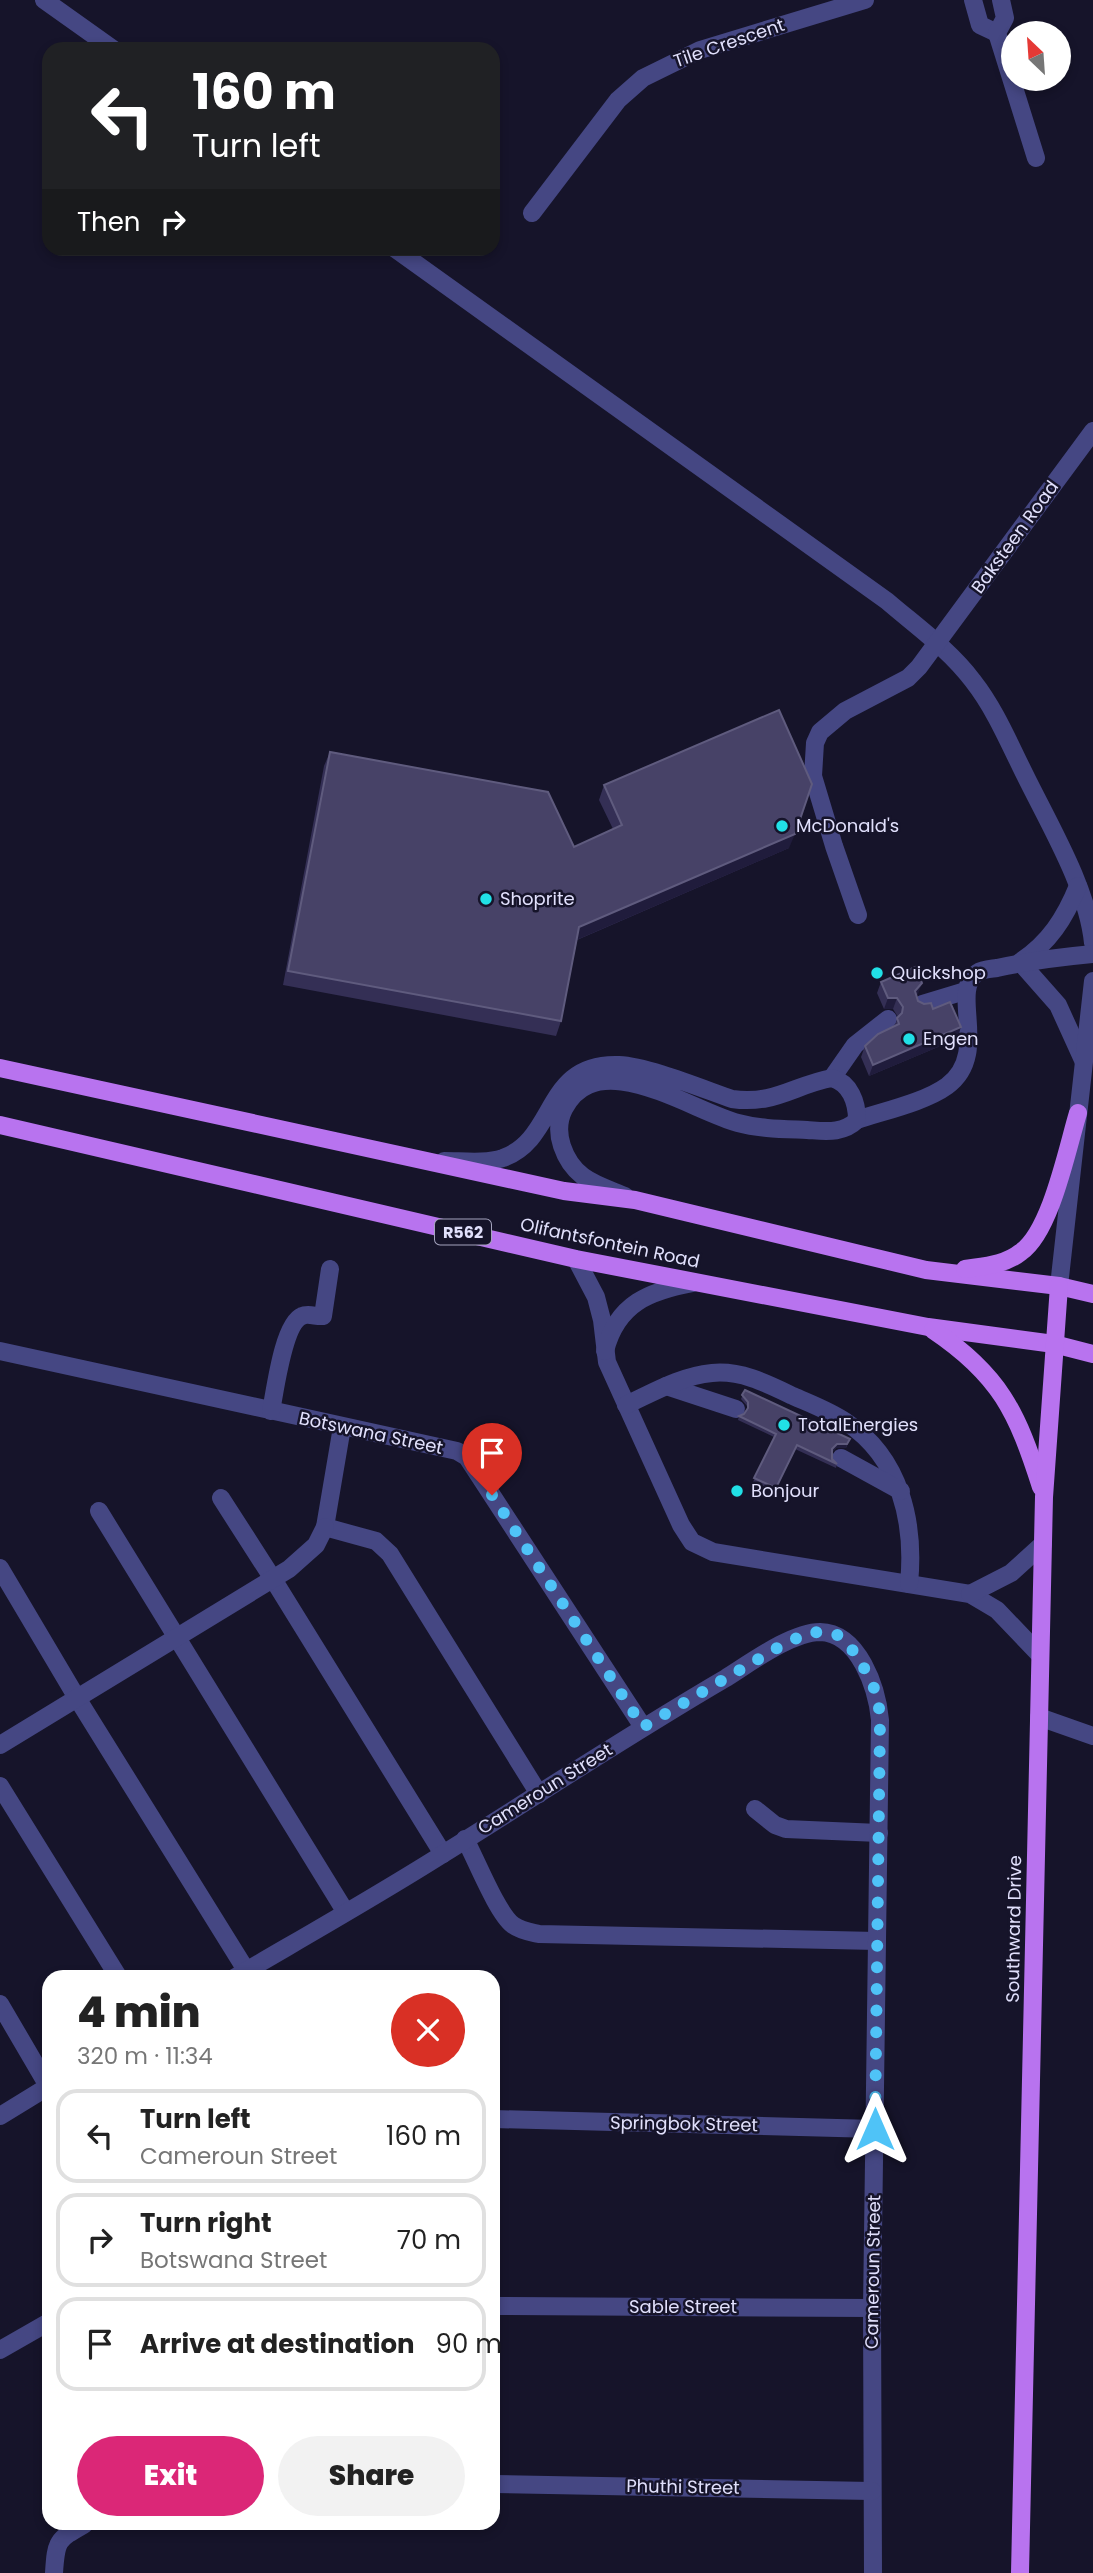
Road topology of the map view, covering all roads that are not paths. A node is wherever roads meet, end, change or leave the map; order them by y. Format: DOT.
graph roads {
  1 [pos="865,0"];
  2 [pos="973,0"];
  3 [pos="1001,0"];
  4 [pos="50,2"];
  5 [pos="998,33"];
  6 [pos="104,42"];
  7 [pos="1037,158"];
  8 [pos="532,213"];
  9 [pos="405,256"];
  10 [pos="1093,430"];
  11 [pos="938,644"];
  12 [pos="1078,886"];
  13 [pos="858,915"];
  14 [pos="1093,943"];
  15 [pos="1093,954"];
  16 [pos="1020,962"];
  17 [pos="1093,981"];
  18 [pos="965,991"];
  19 [pos="922,1004"];
  20 [pos="888,1019"];
  21 [pos="1084,1063"];
  22 [pos="0,1068"];
  23 [pos="832,1078"];
  24 [pos="1078,1113"];
  25 [pos="857,1120"];
  26 [pos="0,1125"];
  27 [pos="421,1161"];
  28 [pos="635,1200"];
  29 [pos="576,1259"];
  30 [pos="330,1269"];
  31 [pos="926,1270"];
  32 [pos="693,1283"];
  33 [pos="1059,1286"];
  34 [pos="1093,1294"];
  35 [pos="928,1327"];
  36 [pos="1054,1344"];
  37 [pos="0,1351"];
  38 [pos="1093,1354"];
  39 [pos="604,1355"];
  40 [pos="666,1386"];
  41 [pos="626,1405"];
  42 [pos="736,1409"];
  43 [pos="271,1411"];
  44 [pos="342,1427"];
  45 [pos="841,1458"];
  46 [pos="901,1491"];
  47 [pos="1044,1497"];
  48 [pos="221,1498"];
  49 [pos="99,1511"];
  50 [pos="325,1527"];
  51 [pos="1043,1544"];
  52 [pos="0,1569"];
  53 [pos="273,1579"];
  54 [pos="909,1584"];
  55 [pos="970,1594"];
  56 [pos="178,1638"];
  57 [pos="1040,1655"];
  58 [pos="77,1698"];
  59 [pos="1039,1717"];
  60 [pos="643,1727"];
  61 [pos="1093,1736"];
  62 [pos="0,1745"];
  63 [pos="0,1786"];
  64 [pos="539,1794"];
  65 [pos="755,1809"];
  66 [pos="878,1833"];
  67 [pos="465,1839"];
  68 [pos="443,1854"];
  69 [pos="345,1911"];
  70 [pos="877,1941"];
  71 [pos="114,1970"];
  72 [pos="238,1970"];
  73 [pos="247,1970"];
  74 [pos="0,2004"];
  75 [pos="42,2074"];
  76 [pos="42,2090"];
  77 [pos="0,2116"];
  78 [pos="500,2119"];
  79 [pos="875,2129"];
  80 [pos="500,2306"];
  81 [pos="872,2308"];
  82 [pos="42,2326"];
  83 [pos="0,2350"];
  84 [pos="500,2484"];
  85 [pos="872,2491"];
  86 [pos="76,2530"];
  87 [pos="54,2573"];
  88 [pos="873,2573"];
  89 [pos="1020,2573"];
  1 -- 8 [label="street, Tile Crescent"];
  2 -- 5 [label="street"];
  3 -- 5 [label="street"];
  4 -- 6 [label="street"];
  5 -- 7 [label="street"];
  9 -- 11 [label="street"];
  10 -- 11 [label="street, Baksteen Road"];
  11 -- 12 [label="street"];
  11 -- 13 [label="street, Baksteen Road"];
  12 -- 14 [label="street"];
  12 -- 16 [label="street"];
  15 -- 16 [label="street"];
  16 -- 18 [label="street"];
  16 -- 21 [label="street"];
  17 -- 21 [label="street"];
  18 -- 19 [label="street"];
  18 -- 25 [label="street"];
  20 -- 23 [label="street"];
  21 -- 24 [label="street"];
  22 -- 27 [label="main road"];
  23 -- 25 [label="street"];
  23 -- 27 [label="street"];
  24 -- 31 [label="main road"];
  24 -- 33 [label="street"];
  25 -- 28 [label="street"];
  26 -- 29 [label="main road, Olifantsfontein Road / R562"];
  27 -- 28 [label="main road"];
  28 -- 31 [label="main road"];
  29 -- 32 [label="main road, Olifantsfontein Road / R562"];
  29 -- 39 [label="street"];
  30 -- 43 [label="street"];
  31 -- 33 [label="main road"];
  32 -- 35 [label="main road, Olifantsfontein Road / R562"];
  32 -- 39 [label="street"];
  33 -- 34 [label="main road"];
  33 -- 36 [label="main road, Southward Drive"];
  35 -- 36 [label="main road, Olifantsfontein Road / R562"];
  35 -- 47 [label="main road"];
  36 -- 38 [label="main road, Olifantsfontein Road / R562"];
  36 -- 47 [label="main road, Southward Drive"];
  37 -- 43 [label="street, Botswana Street"];
  39 -- 41 [label="street"];
  40 -- 41 [label="street"];
  40 -- 42 [label="street"];
  40 -- 46 [label="street"];
  41 -- 54 [label="street"];
  43 -- 44 [label="street, Botswana Street"];
  44 -- 50 [label="street"];
  44 -- 60 [label="street, Botswana Street"];
  45 -- 46 [label="street"];
  46 -- 54 [label="street"];
  47 -- 51 [label="main road, Southward Drive"];
  48 -- 53 [label="street"];
  49 -- 56 [label="street"];
  50 -- 53 [label="street"];
  50 -- 64 [label="street"];
  51 -- 55 [label="street"];
  51 -- 57 [label="main road, Southward Drive"];
  52 -- 58 [label="street"];
  53 -- 56 [label="street"];
  53 -- 68 [label="street"];
  54 -- 55 [label="street"];
  55 -- 57 [label="street"];
  56 -- 58 [label="street"];
  56 -- 69 [label="street"];
  57 -- 59 [label="main road, Southward Drive"];
  58 -- 62 [label="street"];
  58 -- 72 [label="street"];
  59 -- 61 [label="street"];
  59 -- 89 [label="main road, Southward Drive"];
  60 -- 64 [label="street, Cameroun Street"];
  60 -- 66 [label="street, Cameroun Street"];
  63 -- 71 [label="street"];
  64 -- 67 [label="street, Cameroun Street"];
  65 -- 66 [label="street"];
  66 -- 70 [label="street, Cameroun Street"];
  67 -- 68 [label="street, Cameroun Street"];
  67 -- 70 [label="street"];
  68 -- 69 [label="street, Cameroun Street"];
  69 -- 73 [label="street, Cameroun Street"];
  70 -- 79 [label="street, Cameroun Street"];
  74 -- 75 [label="street"];
  76 -- 77 [label="street"];
  78 -- 79 [label="street, Springbok Street"];
  79 -- 81 [label="street, Cameroun Street"];
  80 -- 81 [label="street, Sable Street"];
  81 -- 85 [label="street, Cameroun Street"];
  82 -- 83 [label="street"];
  84 -- 85 [label="street, Phuthi Street"];
  85 -- 88 [label="street, Cameroun Street"];
  86 -- 87 [label="street"];
}
